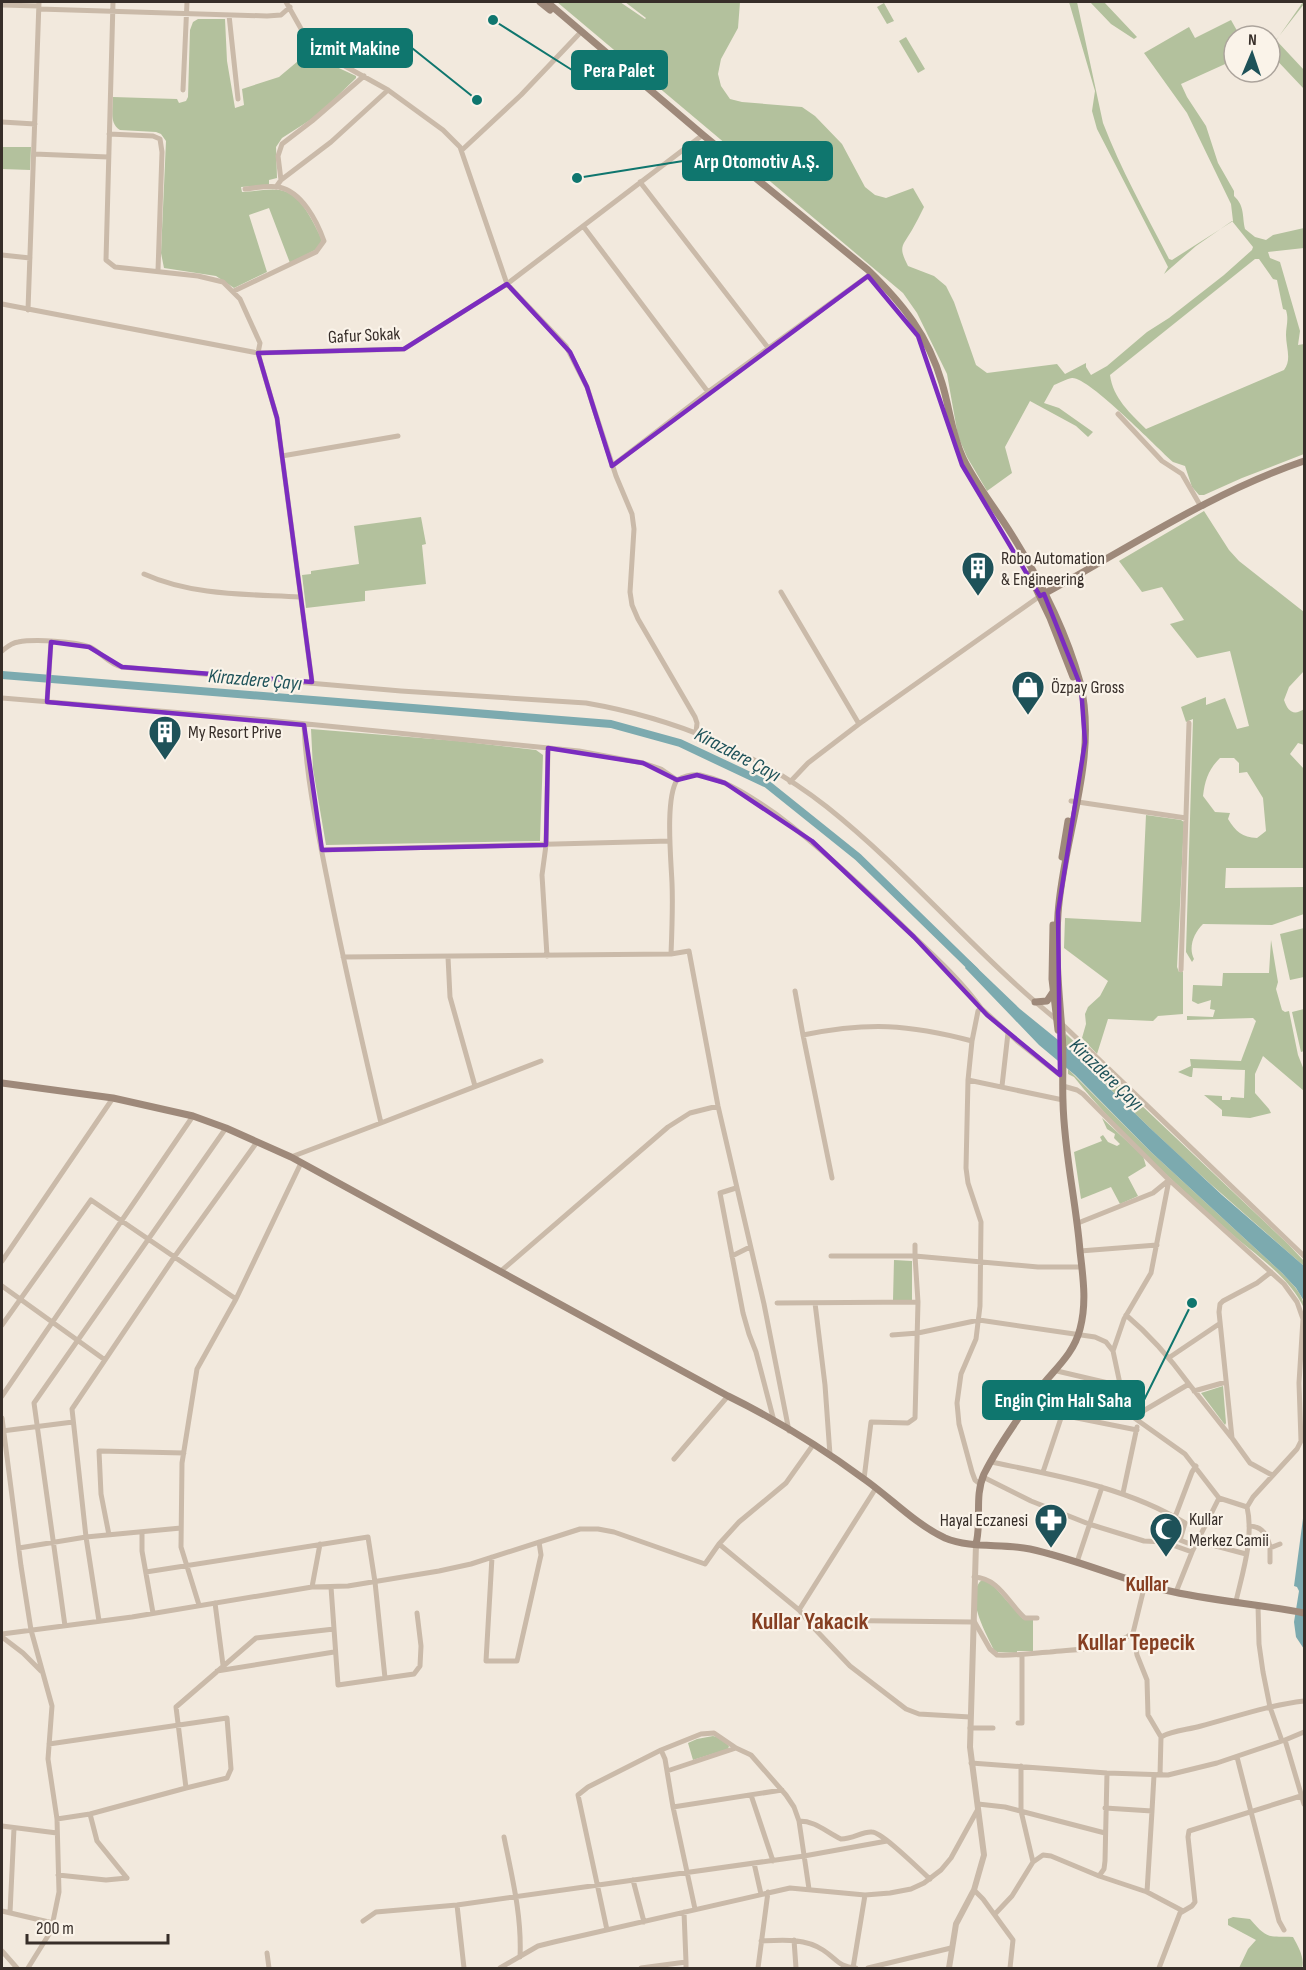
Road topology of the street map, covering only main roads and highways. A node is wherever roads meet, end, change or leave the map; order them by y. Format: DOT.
graph roads {
  1 [pos="540,2"];
  2 [pos="547,2"];
  3 [pos="1305,461"];
  4 [pos="1038,581"];
  5 [pos="1063,584"];
  6 [pos="1042,595"];
  7 [pos="1052,610"];
  8 [pos="1074,802"];
  9 [pos="1053,992"];
  10 [pos="1035,1002"];
  11 [pos="1059,1026"];
  12 [pos="2,1083"];
  13 [pos="976,1544"];
  14 [pos="1305,1613"];
  1 -- 6 [label="main road"];
  2 -- 4 [label="main road"];
  3 -- 5 [label="main road"];
  4 -- 5 [label="main road"];
  4 -- 6 [label="main road"];
  5 -- 6 [label="main road"];
  5 -- 7 [label="main road"];
  6 -- 7 [label="main road"];
  6 -- 8 [label="main road"];
  7 -- 8 [label="main road"];
  8 -- 9 [label="main road"];
  8 -- 11 [label="main road"];
  9 -- 10 [label="main road"];
  9 -- 11 [label="main road"];
  11 -- 13 [label="main road"];
  12 -- 13 [label="main road"];
  13 -- 14 [label="main road"];
}
